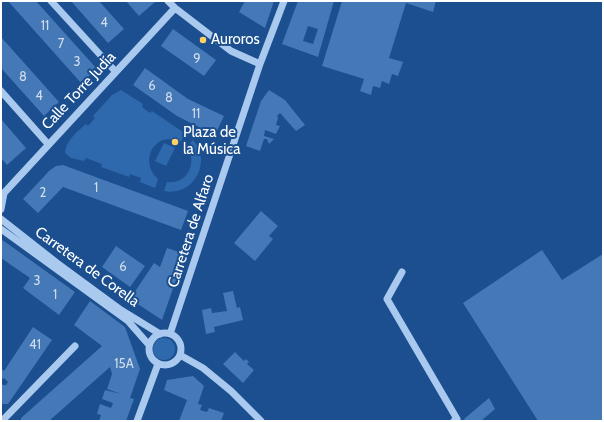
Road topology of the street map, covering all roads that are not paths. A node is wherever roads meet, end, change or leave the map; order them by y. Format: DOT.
graph roads {
  1 [pos="51,1"];
  2 [pos="168,1"];
  3 [pos="284,1"];
  4 [pos="175,8"];
  5 [pos="260,64"];
  6 [pos="115,72"];
  7 [pos="1,91"];
  8 [pos="48,144"];
  9 [pos="2,193"];
  10 [pos="1,209"];
  11 [pos="1,219"];
  12 [pos="1,229"];
  13 [pos="402,272"];
  14 [pos="160,334"];
  15 [pos="170,334"];
  16 [pos="149,345"];
  17 [pos="76,346"];
  18 [pos="180,356"];
  19 [pos="158,364"];
  20 [pos="456,420"];
  21 [pos="2,421"];
  22 [pos="137,421"];
  23 [pos="260,421"];
  1 -- 6 [label="street"];
  2 -- 4 [label="street"];
  3 -- 5 [label="street, Carretera de Alfaro"];
  4 -- 5 [label="street"];
  4 -- 6 [label="street, Calle Torre Judía"];
  5 -- 15 [label="street, Carretera de Alfaro"];
  6 -- 8 [label="street, Calle Torre Judía"];
  7 -- 8 [label="street"];
  8 -- 9 [label="street, Calle Torre Judía"];
  9 -- 10 [label="street, Calle Torre Judía"];
  11 -- 14 [label="street, Carretera de Corella"];
  12 -- 16 [label="street, Carretera de Corella"];
  13 -- 20 [label="street"];
  14 -- 15 [label="street"];
  14 -- 16 [label="street"];
  15 -- 18 [label="street"];
  16 -- 19 [label="street"];
  17 -- 21 [label="street"];
  18 -- 19 [label="street"];
  18 -- 23 [label="street"];
  19 -- 22 [label="street"];
}
